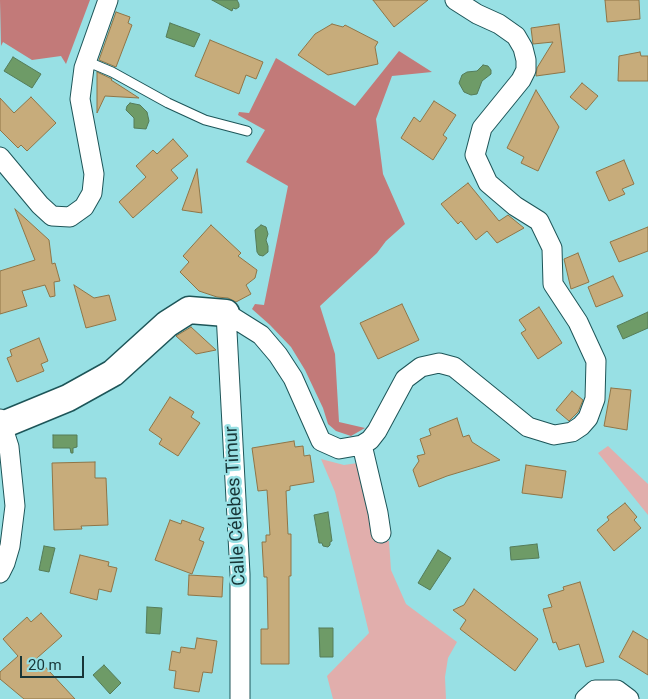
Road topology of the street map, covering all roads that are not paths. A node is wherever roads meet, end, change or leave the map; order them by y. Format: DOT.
graph roads {
  1 [pos="108,0"];
  2 [pos="455,0"];
  3 [pos="86,61"];
  4 [pos="248,131"];
  5 [pos="0,157"];
  6 [pos="226,313"];
  7 [pos="1,424"];
  8 [pos="362,445"];
  9 [pos="381,533"];
  10 [pos="0,573"];
  11 [pos="240,699"];
  12 [pos="585,699"];
  13 [pos="629,699"];
  1 -- 3 [label="street"];
  2 -- 8 [label="street"];
  3 -- 4 [label="lane"];
  3 -- 5 [label="street"];
  6 -- 7 [label="street"];
  6 -- 8 [label="street"];
  6 -- 11 [label="street, Calle Célebes Timur"];
  7 -- 10 [label="street"];
  8 -- 9 [label="street"];
  12 -- 13 [label="street"];
}
